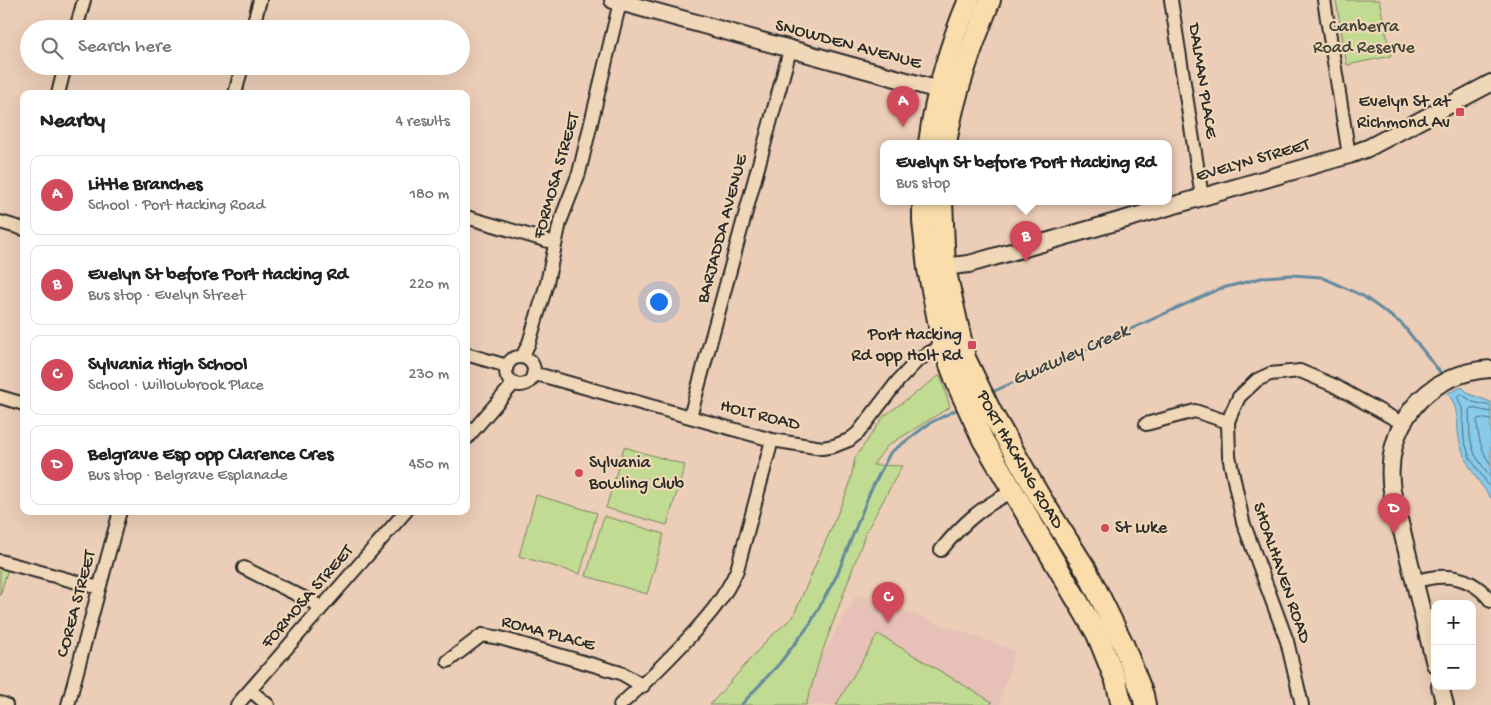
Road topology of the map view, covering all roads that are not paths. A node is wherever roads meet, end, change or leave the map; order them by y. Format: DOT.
graph roads {
  1 [pos="84,0"];
  2 [pos="260,0"];
  3 [pos="969,0"];
  4 [pos="990,0"];
  5 [pos="1172,0"];
  6 [pos="1324,0"];
  7 [pos="616,1"];
  8 [pos="78,20"];
  9 [pos="254,20"];
  10 [pos="790,50"];
  11 [pos="63,75"];
  12 [pos="240,75"];
  13 [pos="1491,83"];
  14 [pos="59,90"];
  15 [pos="236,90"];
  16 [pos="938,90"];
  17 [pos="958,95"];
  18 [pos="930,140"];
  19 [pos="947,140"];
  20 [pos="1349,155"];
  21 [pos="1202,197"];
  22 [pos="923,205"];
  23 [pos="942,205"];
  24 [pos="470,219"];
  25 [pos="0,222"];
  26 [pos="20,225"];
  27 [pos="555,243"];
  28 [pos="936,268"];
  29 [pos="943,346"];
  30 [pos="470,355"];
  31 [pos="522,357"];
  32 [pos="507,366"];
  33 [pos="1491,370"];
  34 [pos="533,374"];
  35 [pos="964,379"];
  36 [pos="514,383"];
  37 [pos="0,398"];
  38 [pos="20,403"];
  39 [pos="690,416"];
  40 [pos="1228,422"];
  41 [pos="1402,423"];
  42 [pos="1146,424"];
  43 [pos="470,434"];
  44 [pos="772,440"];
  45 [pos="1012,492"];
  46 [pos="119,515"];
  47 [pos="399,515"];
  48 [pos="941,550"];
  49 [pos="0,561"];
  50 [pos="244,568"];
  51 [pos="1414,582"];
  52 [pos="99,588"];
  53 [pos="1491,601"];
  54 [pos="322,607"];
  55 [pos="1431,648"];
  56 [pos="448,661"];
  57 [pos="643,686"];
  58 [pos="250,690"];
  59 [pos="1441,690"];
  60 [pos="0,703"];
  61 [pos="6,705"];
  62 [pos="68,705"];
  63 [pos="237,705"];
  64 [pos="268,705"];
  65 [pos="620,705"];
  66 [pos="1122,705"];
  67 [pos="1145,705"];
  68 [pos="1302,705"];
  69 [pos="1445,705"];
  1 -- 8 [label="street"];
  2 -- 9 [label="street"];
  3 -- 16 [label="main road"];
  4 -- 17 [label="main road"];
  5 -- 21 [label="street, DALMAN PLACE"];
  6 -- 20 [label="street"];
  7 -- 10 [label="street, SNOWDEN AVENUE"];
  7 -- 27 [label="street, FORMOSA STREET"];
  10 -- 16 [label="street, SNOWDEN AVENUE"];
  10 -- 39 [label="street, BARJADDA AVENUE"];
  11 -- 14 [label="street"];
  12 -- 15 [label="street"];
  13 -- 20 [label="street, EVELYN STREET"];
  16 -- 17 [label="street, SNOWDEN AVENUE"];
  16 -- 18 [label="main road"];
  17 -- 19 [label="main road"];
  20 -- 21 [label="street, EVELYN STREET"];
  21 -- 28 [label="street, EVELYN STREET"];
  22 -- 28 [label="main road, PORT HACKING ROAD"];
  23 -- 28 [label="main road, PORT HACKING ROAD"];
  24 -- 27 [label="street"];
  25 -- 26 [label="street"];
  27 -- 31 [label="street, FORMOSA STREET"];
  28 -- 29 [label="main road, PORT HACKING ROAD"];
  28 -- 35 [label="main road, PORT HACKING ROAD"];
  29 -- 35 [label="main road, PORT HACKING ROAD"];
  29 -- 44 [label="street, HOLT ROAD"];
  30 -- 32 [label="street"];
  31 -- 32 [label="street"];
  31 -- 34 [label="street"];
  32 -- 36 [label="street"];
  33 -- 41 [label="street"];
  34 -- 36 [label="street"];
  34 -- 39 [label="street, HOLT ROAD"];
  35 -- 45 [label="main road, PORT HACKING ROAD"];
  35 -- 67 [label="main road, PORT HACKING ROAD"];
  36 -- 43 [label="street"];
  37 -- 38 [label="street"];
  39 -- 44 [label="street, HOLT ROAD"];
  40 -- 41 [label="street, SHOALHAVEN ROAD"];
  40 -- 42 [label="street"];
  40 -- 68 [label="street, SHOALHAVEN ROAD"];
  41 -- 51 [label="street"];
  44 -- 57 [label="street"];
  45 -- 48 [label="street"];
  45 -- 66 [label="main road, PORT HACKING ROAD"];
  46 -- 52 [label="street, COREA STREET"];
  47 -- 54 [label="street, FORMOSA STREET"];
  49 -- 52 [label="street"];
  50 -- 54 [label="street"];
  51 -- 53 [label="street"];
  51 -- 55 [label="street"];
  52 -- 62 [label="street, COREA STREET"];
  54 -- 58 [label="street, FORMOSA STREET"];
  56 -- 57 [label="street, ROMA PLACE"];
  57 -- 65 [label="street"];
  58 -- 63 [label="street, FORMOSA STREET"];
  58 -- 64 [label="street"];
  59 -- 69 [label="street"];
  60 -- 61 [label="street"];
}
